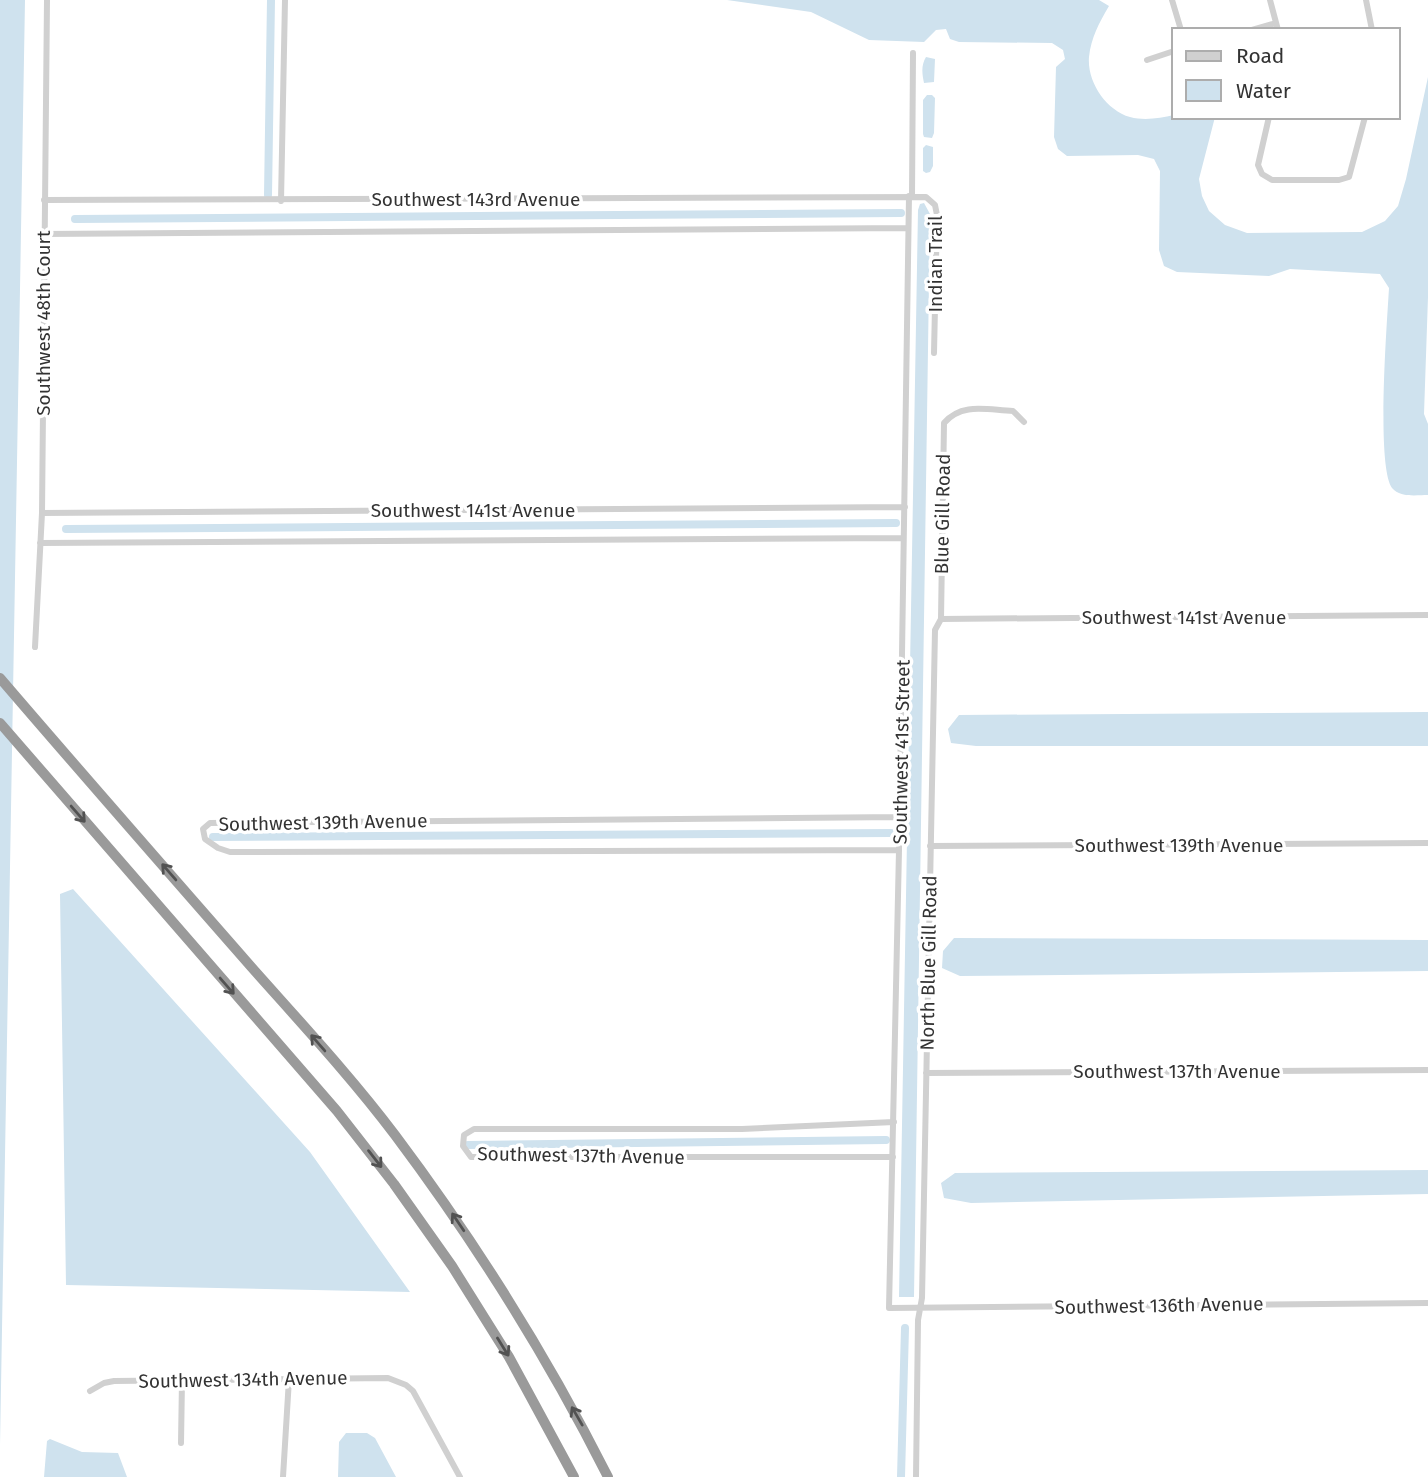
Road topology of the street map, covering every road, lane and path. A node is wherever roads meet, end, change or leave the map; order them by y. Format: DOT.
graph roads {
  1 [pos="47,0"];
  2 [pos="285,0"];
  3 [pos="1172,0"];
  4 [pos="1270,0"];
  5 [pos="1366,0"];
  6 [pos="1277,26"];
  7 [pos="1180,28"];
  8 [pos="1372,28"];
  9 [pos="1172,52"];
  10 [pos="913,53"];
  11 [pos="1147,60"];
  12 [pos="1269,119"];
  13 [pos="1364,119"];
  14 [pos="911,196"];
  15 [pos="44,200"];
  16 [pos="281,201"];
  17 [pos="908,228"];
  18 [pos="43,234"];
  19 [pos="934,353"];
  20 [pos="1024,422"];
  21 [pos="905,506"];
  22 [pos="42,513"];
  23 [pos="903,538"];
  24 [pos="40,543"];
  25 [pos="1428,615"];
  26 [pos="941,619"];
  27 [pos="35,647"];
  28 [pos="0,678"];
  29 [pos="0,723"];
  30 [pos="900,817"];
  31 [pos="1428,843"];
  32 [pos="930,846"];
  33 [pos="899,849"];
  34 [pos="1428,1070"];
  35 [pos="926,1073"];
  36 [pos="894,1122"];
  37 [pos="893,1157"];
  38 [pos="1428,1303"];
  39 [pos="921,1307"];
  40 [pos="889,1308"];
  41 [pos="289,1379"];
  42 [pos="182,1380"];
  43 [pos="90,1391"];
  44 [pos="181,1443"];
  45 [pos="283,1477"];
  46 [pos="460,1477"];
  47 [pos="575,1477"];
  48 [pos="608,1477"];
  49 [pos="916,1477"];
  1 -- 15 [label="street, Southwest 48th Court"];
  2 -- 16 [label="street"];
  3 -- 7 [label="street"];
  4 -- 6 [label="street"];
  5 -- 8 [label="street"];
  9 -- 11 [label="street"];
  10 -- 14 [label="street, Southwest 41st Street"];
  12 -- 13 [label="street"];
  14 -- 16 [label="street, Southwest 143rd Avenue"];
  14 -- 17 [label="street, Southwest 41st Street"];
  14 -- 19 [label="street, Indian Trail"];
  15 -- 16 [label="street, Southwest 143rd Avenue"];
  15 -- 18 [label="street, Southwest 48th Court"];
  17 -- 18 [label="street, Southwest 143rd Avenue"];
  17 -- 21 [label="street, Southwest 41st Street"];
  18 -- 22 [label="street, Southwest 48th Court"];
  20 -- 26 [label="street, Blue Gill Road"];
  21 -- 22 [label="street, Southwest 141st Avenue"];
  21 -- 23 [label="street, Southwest 41st Street"];
  22 -- 24 [label="street, Southwest 48th Court"];
  23 -- 24 [label="street, Southwest 141st Avenue"];
  23 -- 30 [label="street, Southwest 41st Street"];
  24 -- 27 [label="street, Southwest 48th Court"];
  25 -- 26 [label="street, Southwest 141st Avenue"];
  26 -- 32 [label="street, North Blue Gill Road"];
  48 -- 28 [label="highway, one-way"];
  29 -- 47 [label="highway, one-way"];
  30 -- 33 [label="street, Southwest 41st Street"];
  30 -- 33 [label="street, Southwest 139th Avenue"];
  31 -- 32 [label="street, Southwest 139th Avenue"];
  32 -- 35 [label="street, North Blue Gill Road"];
  33 -- 36 [label="street, Southwest 41st Street"];
  34 -- 35 [label="street, Southwest 137th Avenue"];
  35 -- 39 [label="street, North Blue Gill Road"];
  36 -- 37 [label="street, Southwest 41st Street"];
  36 -- 37 [label="street, Southwest 137th Avenue"];
  37 -- 40 [label="street, Southwest 41st Street"];
  38 -- 39 [label="street, Southwest 136th Avenue"];
  39 -- 40 [label="street, Southwest 136th Avenue"];
  39 -- 49 [label="street, North Blue Gill Road"];
  41 -- 42 [label="street, Southwest 134th Avenue"];
  41 -- 45 [label="street"];
  41 -- 46 [label="street, Southwest 134th Avenue"];
  42 -- 43 [label="street, Southwest 134th Avenue"];
  42 -- 44 [label="street"];
}
